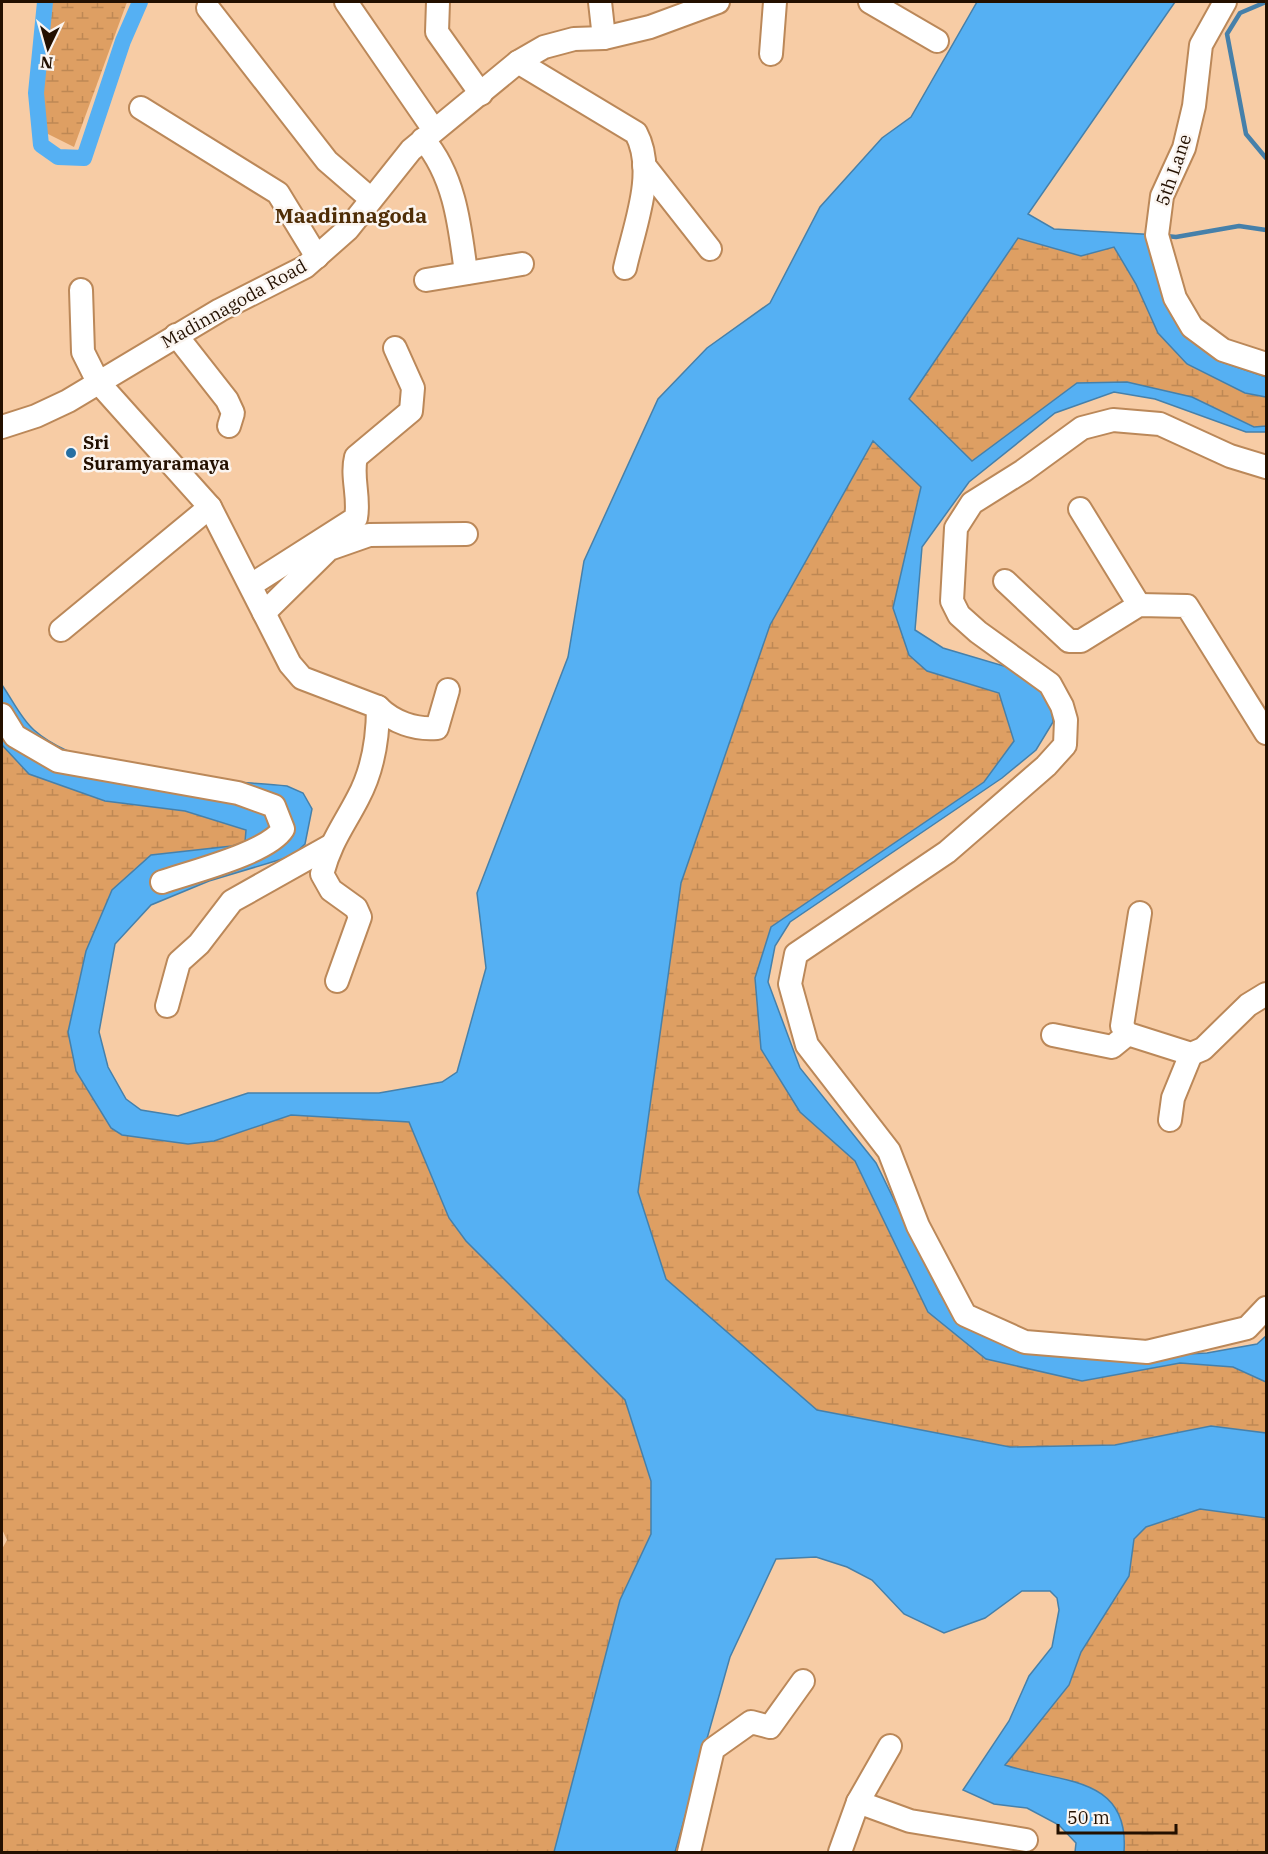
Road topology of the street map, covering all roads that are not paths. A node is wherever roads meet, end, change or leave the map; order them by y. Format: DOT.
graph roads {
  1 [pos="346,2"];
  2 [pos="438,2"];
  3 [pos="600,2"];
  4 [pos="718,2"];
  5 [pos="775,2"];
  6 [pos="870,2"];
  7 [pos="1225,2"];
  8 [pos="208,8"];
  9 [pos="604,38"];
  10 [pos="937,41"];
  11 [pos="771,54"];
  12 [pos="518,62"];
  13 [pos="481,94"];
  14 [pos="141,108"];
  15 [pos="429,135"];
  16 [pos="644,165"];
  17 [pos="371,199"];
  18 [pos="710,249"];
  19 [pos="317,257"];
  20 [pos="522,264"];
  21 [pos="626,268"];
  22 [pos="466,273"];
  23 [pos="426,280"];
  24 [pos="81,290"];
  25 [pos="176,335"];
  26 [pos="395,348"];
  27 [pos="1266,364"];
  28 [pos="98,382"];
  29 [pos="229,426"];
  30 [pos="2,427"];
  31 [pos="1266,467"];
  32 [pos="210,507"];
  33 [pos="1080,509"];
  34 [pos="466,534"];
  35 [pos="1005,581"];
  36 [pos="250,585"];
  37 [pos="1139,605"];
  38 [pos="264,613"];
  39 [pos="61,630"];
  40 [pos="448,690"];
  41 [pos="378,707"];
  42 [pos="2,715"];
  43 [pos="1266,733"];
  44 [pos="330,846"];
  45 [pos="162,882"];
  46 [pos="1140,913"];
  47 [pos="337,981"];
  48 [pos="1266,994"];
  49 [pos="167,1006"];
  50 [pos="1128,1034"];
  51 [pos="1053,1035"];
  52 [pos="1191,1054"];
  53 [pos="1170,1120"];
  54 [pos="1266,1308"];
  55 [pos="803,1681"];
  56 [pos="890,1746"];
  57 [pos="858,1802"];
  58 [pos="1026,1840"];
  59 [pos="689,1852"];
  60 [pos="840,1852"];
  1 -- 15 [label="street"];
  2 -- 13 [label="street"];
  3 -- 9 [label="street"];
  4 -- 9 [label="street, Madinnagoda Road"];
  5 -- 11 [label="street"];
  6 -- 10 [label="street"];
  7 -- 27 [label="street, 5th Lane"];
  8 -- 17 [label="street"];
  9 -- 12 [label="street, Madinnagoda Road"];
  12 -- 13 [label="street, Madinnagoda Road"];
  12 -- 16 [label="street"];
  13 -- 15 [label="street, Madinnagoda Road"];
  14 -- 19 [label="street"];
  15 -- 17 [label="street, Madinnagoda Road"];
  15 -- 22 [label="street"];
  16 -- 18 [label="street"];
  16 -- 21 [label="street"];
  17 -- 19 [label="street, Madinnagoda Road"];
  19 -- 25 [label="street, Madinnagoda Road"];
  20 -- 22 [label="street"];
  22 -- 23 [label="street"];
  24 -- 28 [label="street"];
  25 -- 28 [label="street, Madinnagoda Road"];
  25 -- 29 [label="street"];
  26 -- 36 [label="street"];
  28 -- 30 [label="street, Madinnagoda Road"];
  28 -- 32 [label="street"];
  31 -- 54 [label="street"];
  32 -- 36 [label="street"];
  32 -- 39 [label="street"];
  33 -- 37 [label="street"];
  34 -- 38 [label="street"];
  35 -- 37 [label="street"];
  36 -- 38 [label="street"];
  37 -- 43 [label="street"];
  38 -- 41 [label="street"];
  40 -- 41 [label="street"];
  41 -- 44 [label="street"];
  42 -- 45 [label="street"];
  44 -- 47 [label="street"];
  44 -- 49 [label="street"];
  46 -- 50 [label="street"];
  48 -- 52 [label="street"];
  50 -- 51 [label="street"];
  50 -- 52 [label="street"];
  52 -- 53 [label="street"];
  55 -- 59 [label="street"];
  56 -- 57 [label="street"];
  57 -- 58 [label="street"];
  57 -- 60 [label="street"];
}
